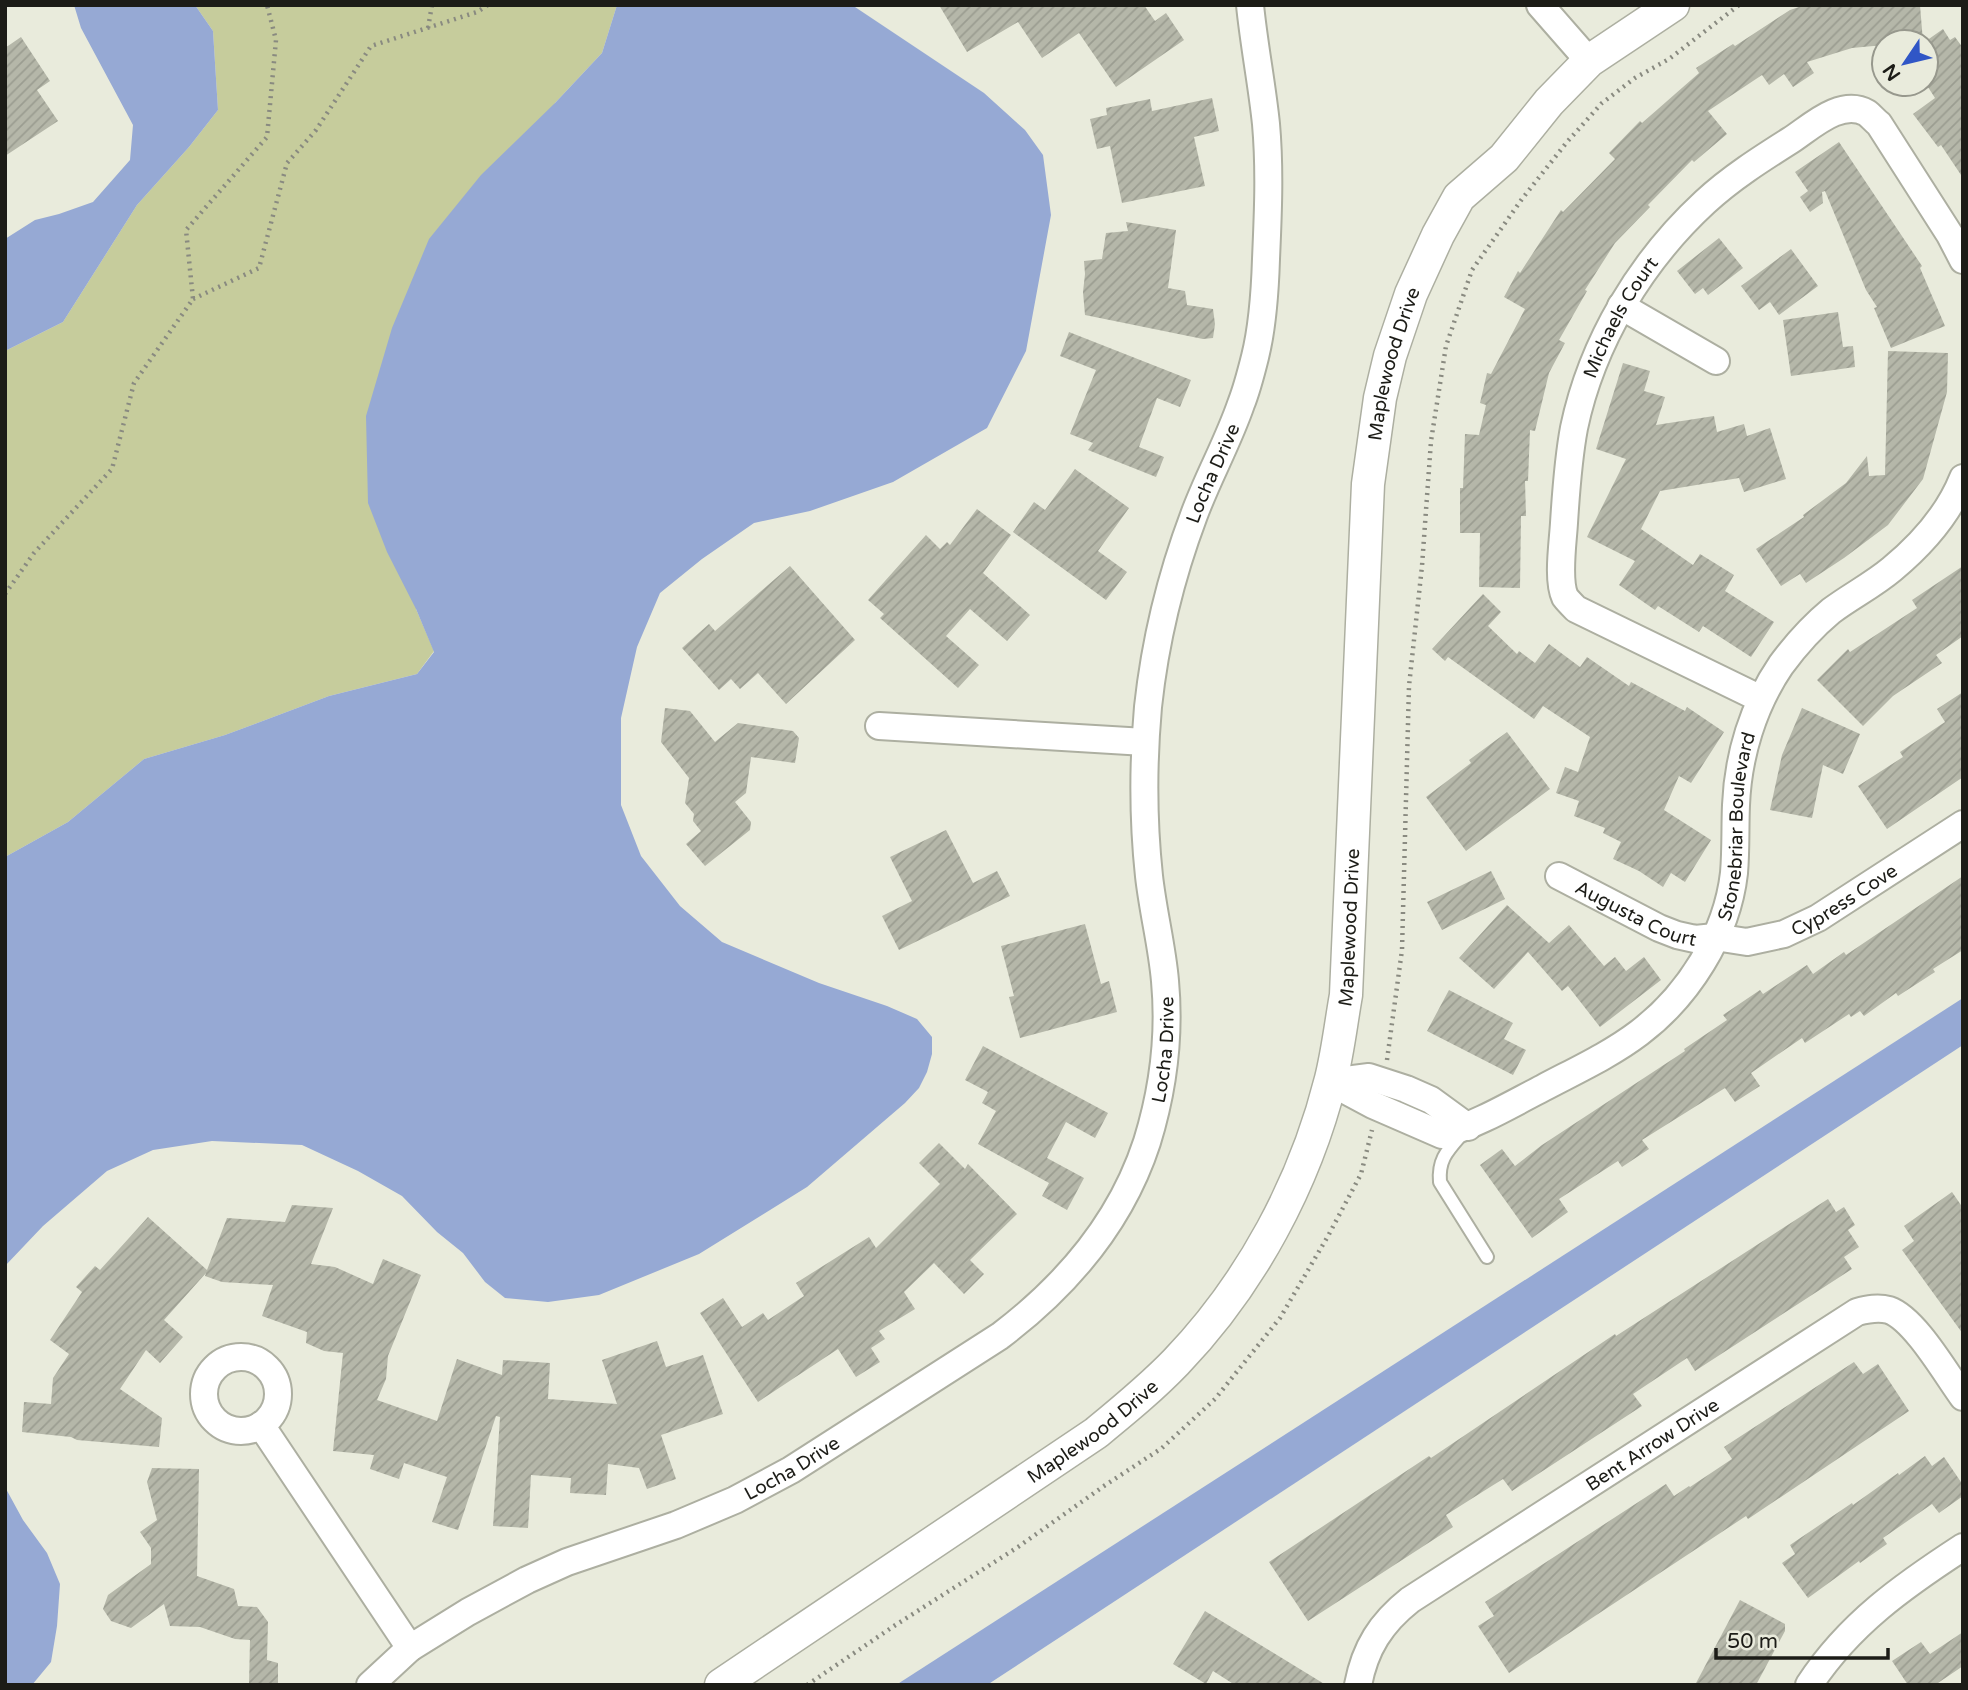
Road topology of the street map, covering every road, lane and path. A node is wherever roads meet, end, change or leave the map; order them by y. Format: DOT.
graph roads {
  1 [pos="267,5"];
  2 [pos="432,5"];
  3 [pos="488,5"];
  4 [pos="1250,5"];
  5 [pos="1540,5"];
  6 [pos="1673,5"];
  7 [pos="1740,5"];
  8 [pos="428,28"];
  9 [pos="1589,61"];
  10 [pos="1963,260"];
  11 [pos="193,299"];
  12 [pos="1621,306"];
  13 [pos="1716,361"];
  14 [pos="1963,478"];
  15 [pos="5,594"];
  16 [pos="1761,699"];
  17 [pos="879,726"];
  18 [pos="1145,743"];
  19 [pos="1963,824"];
  20 [pos="1559,876"];
  21 [pos="1714,937"];
  22 [pos="1387,1059"];
  23 [pos="1330,1082"];
  24 [pos="1468,1127"];
  25 [pos="1487,1257"];
  26 [pos="1963,1396"];
  27 [pos="261,1425"];
  28 [pos="1963,1548"];
  29 [pos="410,1648"];
  30 [pos="370,1685"];
  31 [pos="721,1685"];
  32 [pos="1359,1685"];
  33 [pos="1809,1685"];
  1 -- 11 [label="path"];
  2 -- 8 [label="path"];
  3 -- 8 [label="path"];
  4 -- 18 [label="street, Locha Drive"];
  5 -- 9 [label="street"];
  6 -- 9 [label="street, Maplewood Drive"];
  7 -- 22 [label="path"];
  8 -- 11 [label="path"];
  9 -- 23 [label="street, Maplewood Drive"];
  10 -- 12 [label="street, Michaels Court"];
  11 -- 15 [label="path"];
  12 -- 13 [label="street"];
  12 -- 16 [label="street, Michaels Court"];
  14 -- 16 [label="street, Stonebriar Boulevard"];
  16 -- 21 [label="street, Stonebriar Boulevard"];
  17 -- 18 [label="street"];
  18 -- 29 [label="street, Locha Drive"];
  19 -- 21 [label="street, Cypress Cove"];
  20 -- 21 [label="street, Augusta Court"];
  21 -- 24 [label="street, Stonebriar Boulevard"];
  23 -- 24 [label="street, Stonebriar Boulevard"];
  23 -- 31 [label="street, Maplewood Drive"];
  24 -- 25 [label="lane"];
  26 -- 32 [label="street, Bent Arrow Drive"];
  27 -- 29 [label="street"];
  28 -- 33 [label="street"];
  29 -- 30 [label="street, Locha Drive"];
}
